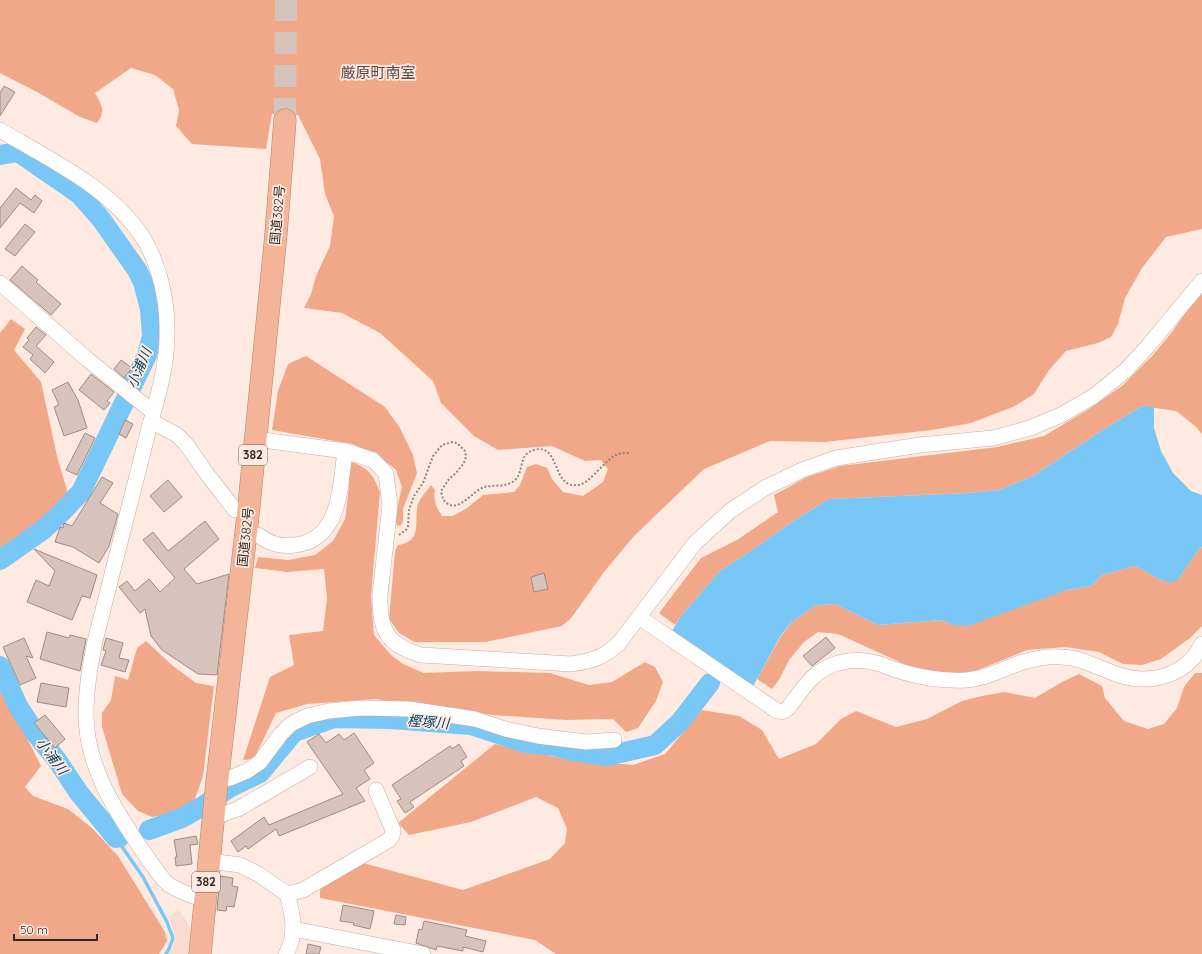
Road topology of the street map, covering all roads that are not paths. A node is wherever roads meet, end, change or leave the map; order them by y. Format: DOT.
graph roads {
  1 [pos="285,120"];
  2 [pos="0,130"];
  3 [pos="1202,281"];
  4 [pos="0,283"];
  5 [pos="152,417"];
  6 [pos="255,439"];
  7 [pos="345,451"];
  8 [pos="235,510"];
  9 [pos="258,535"];
  10 [pos="639,616"];
  11 [pos="1202,644"];
  12 [pos="614,740"];
  13 [pos="310,767"];
  14 [pos="376,790"];
  15 [pos="215,800"];
  16 [pos="209,861"];
  17 [pos="287,894"];
  18 [pos="204,900"];
  19 [pos="293,929"];
  20 [pos="200,954"];
  21 [pos="286,954"];
  22 [pos="423,954"];
  1 -- 6 [label="highway, 国道382号 / 382"];
  2 -- 5 [label="street"];
  3 -- 10 [label="street"];
  4 -- 5 [label="street"];
  5 -- 8 [label="street"];
  5 -- 18 [label="street"];
  6 -- 7 [label="street"];
  6 -- 15 [label="highway, 国道382号 / 382"];
  7 -- 9 [label="street"];
  7 -- 10 [label="street"];
  10 -- 11 [label="street"];
  12 -- 15 [label="street"];
  13 -- 15 [label="street"];
  14 -- 17 [label="street"];
  15 -- 16 [label="highway, 国道382号 / 382"];
  16 -- 17 [label="street"];
  16 -- 18 [label="highway, 国道382号 / 382"];
  17 -- 19 [label="street"];
  18 -- 20 [label="highway, 国道382号 / 382"];
  19 -- 21 [label="street"];
  19 -- 22 [label="street"];
}
